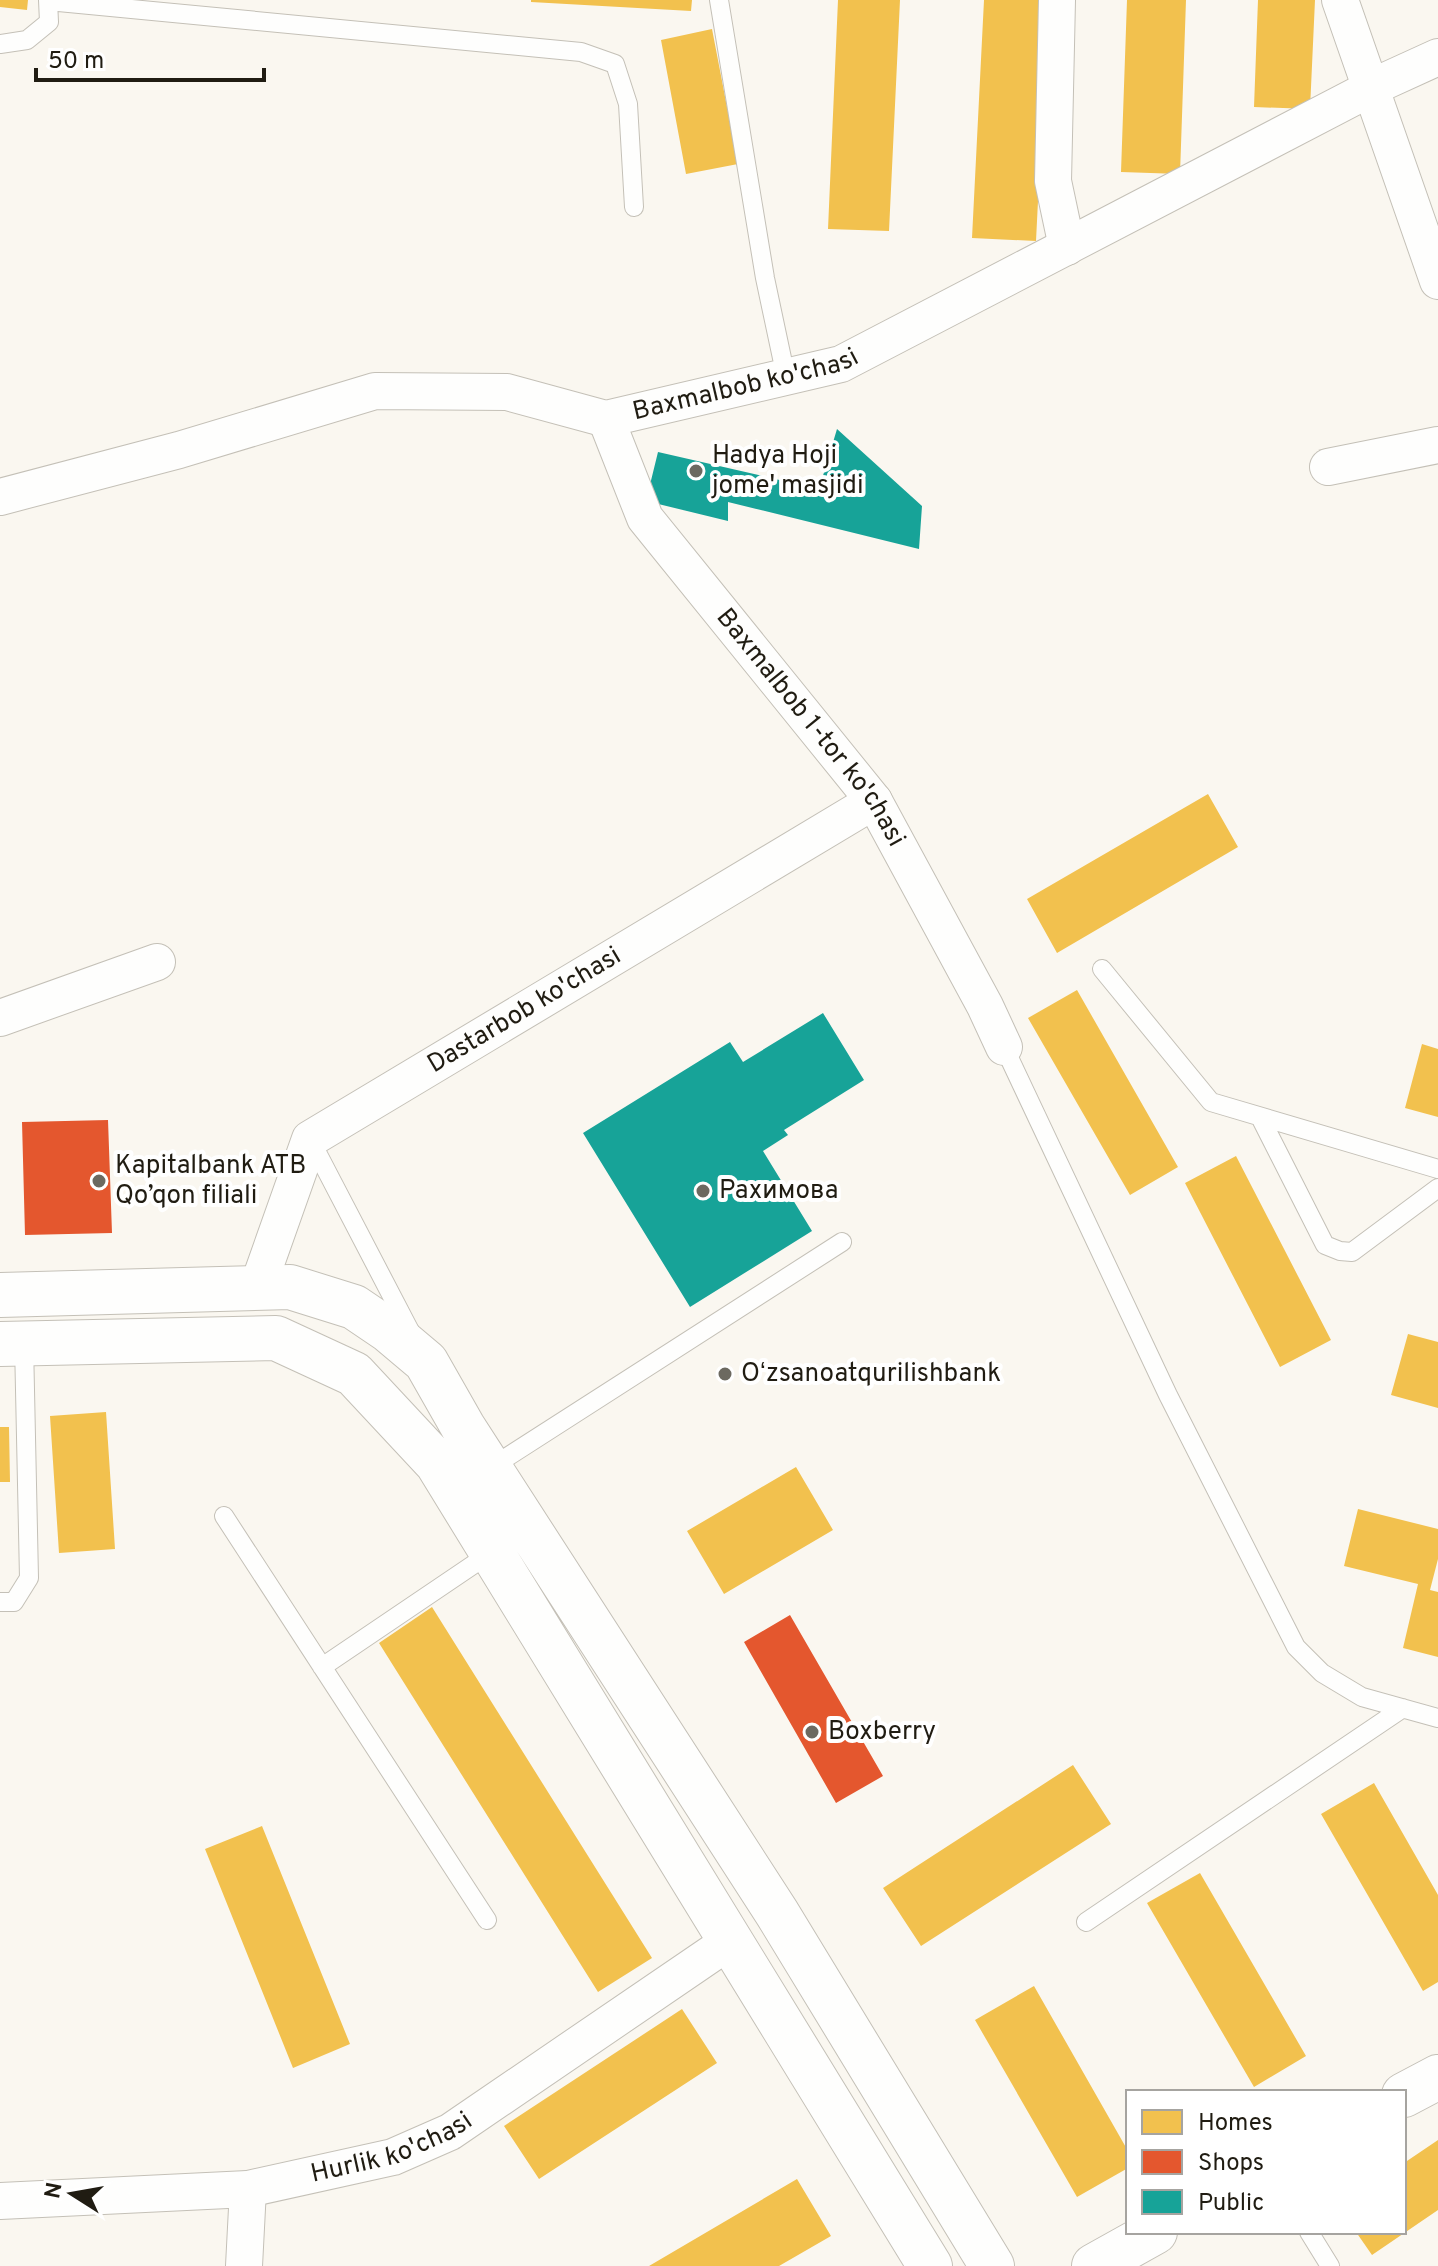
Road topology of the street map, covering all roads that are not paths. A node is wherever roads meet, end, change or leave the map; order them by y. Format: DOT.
graph roads {
  1 [pos="719,0"];
  2 [pos="1057,0"];
  3 [pos="1340,0"];
  4 [pos="48,1"];
  5 [pos="0,44"];
  6 [pos="1438,57"];
  7 [pos="1369,89"];
  8 [pos="634,207"];
  9 [pos="1067,247"];
  10 [pos="1438,281"];
  11 [pos="786,377"];
  12 [pos="606,419"];
  13 [pos="1438,445"];
  14 [pos="1328,467"];
  15 [pos="0,497"];
  16 [pos="874,801"];
  17 [pos="157,962"];
  18 [pos="1102,969"];
  19 [pos="0,1018"];
  20 [pos="1004,1047"];
  21 [pos="1260,1117"];
  22 [pos="310,1139"];
  23 [pos="1438,1169"];
  24 [pos="1438,1188"];
  25 [pos="842,1242"];
  26 [pos="258,1286"];
  27 [pos="0,1295"];
  28 [pos="12,1344"];
  29 [pos="426,1362"];
  30 [pos="490,1468"];
  31 [pos="224,1516"];
  32 [pos="492,1552"];
  33 [pos="0,1602"];
  34 [pos="322,1667"];
  35 [pos="1403,1708"];
  36 [pos="1438,1718"];
  37 [pos="487,1920"];
  38 [pos="1086,1922"];
  39 [pos="730,1941"];
  40 [pos="1438,2077"];
  41 [pos="1406,2094"];
  42 [pos="248,2189"];
  43 [pos="0,2201"];
  44 [pos="1151,2234"];
  45 [pos="1310,2234"];
  46 [pos="244,2266"];
  47 [pos="930,2266"];
  48 [pos="992,2266"];
  49 [pos="1094,2266"];
  50 [pos="1330,2266"];
  1 -- 11 [label="lane"];
  2 -- 9 [label="street"];
  3 -- 7 [label="street"];
  4 -- 5 [label="lane"];
  4 -- 8 [label="lane"];
  6 -- 7 [label="street, Baxmalbob ko'chasi"];
  7 -- 9 [label="street, Baxmalbob ko'chasi"];
  7 -- 10 [label="street"];
  9 -- 11 [label="street, Baxmalbob ko'chasi"];
  11 -- 12 [label="street, Baxmalbob ko'chasi"];
  12 -- 15 [label="street, Baxmalbob ko'chasi"];
  12 -- 16 [label="street, Baxmalbob 1-tor ko'chasi"];
  13 -- 14 [label="street"];
  16 -- 20 [label="street, Baxmalbob 1-tor ko'chasi"];
  16 -- 22 [label="street, Dastarbob ko'chasi"];
  17 -- 19 [label="street"];
  18 -- 21 [label="lane"];
  20 -- 35 [label="lane"];
  21 -- 23 [label="lane"];
  21 -- 24 [label="lane"];
  22 -- 26 [label="street"];
  22 -- 29 [label="lane"];
  25 -- 30 [label="lane"];
  26 -- 27 [label="main road"];
  26 -- 29 [label="main road"];
  28 -- 32 [label="main road"];
  28 -- 33 [label="lane"];
  29 -- 30 [label="main road"];
  30 -- 48 [label="main road"];
  31 -- 34 [label="lane"];
  32 -- 34 [label="lane"];
  32 -- 39 [label="main road"];
  34 -- 37 [label="lane"];
  35 -- 36 [label="lane"];
  35 -- 38 [label="lane"];
  39 -- 42 [label="street, Hurlik ko'chasi"];
  39 -- 47 [label="main road"];
  40 -- 41 [label="main road"];
  42 -- 43 [label="street, Hurlik ko'chasi"];
  42 -- 46 [label="street"];
  44 -- 49 [label="main road"];
  45 -- 50 [label="lane"];
}
